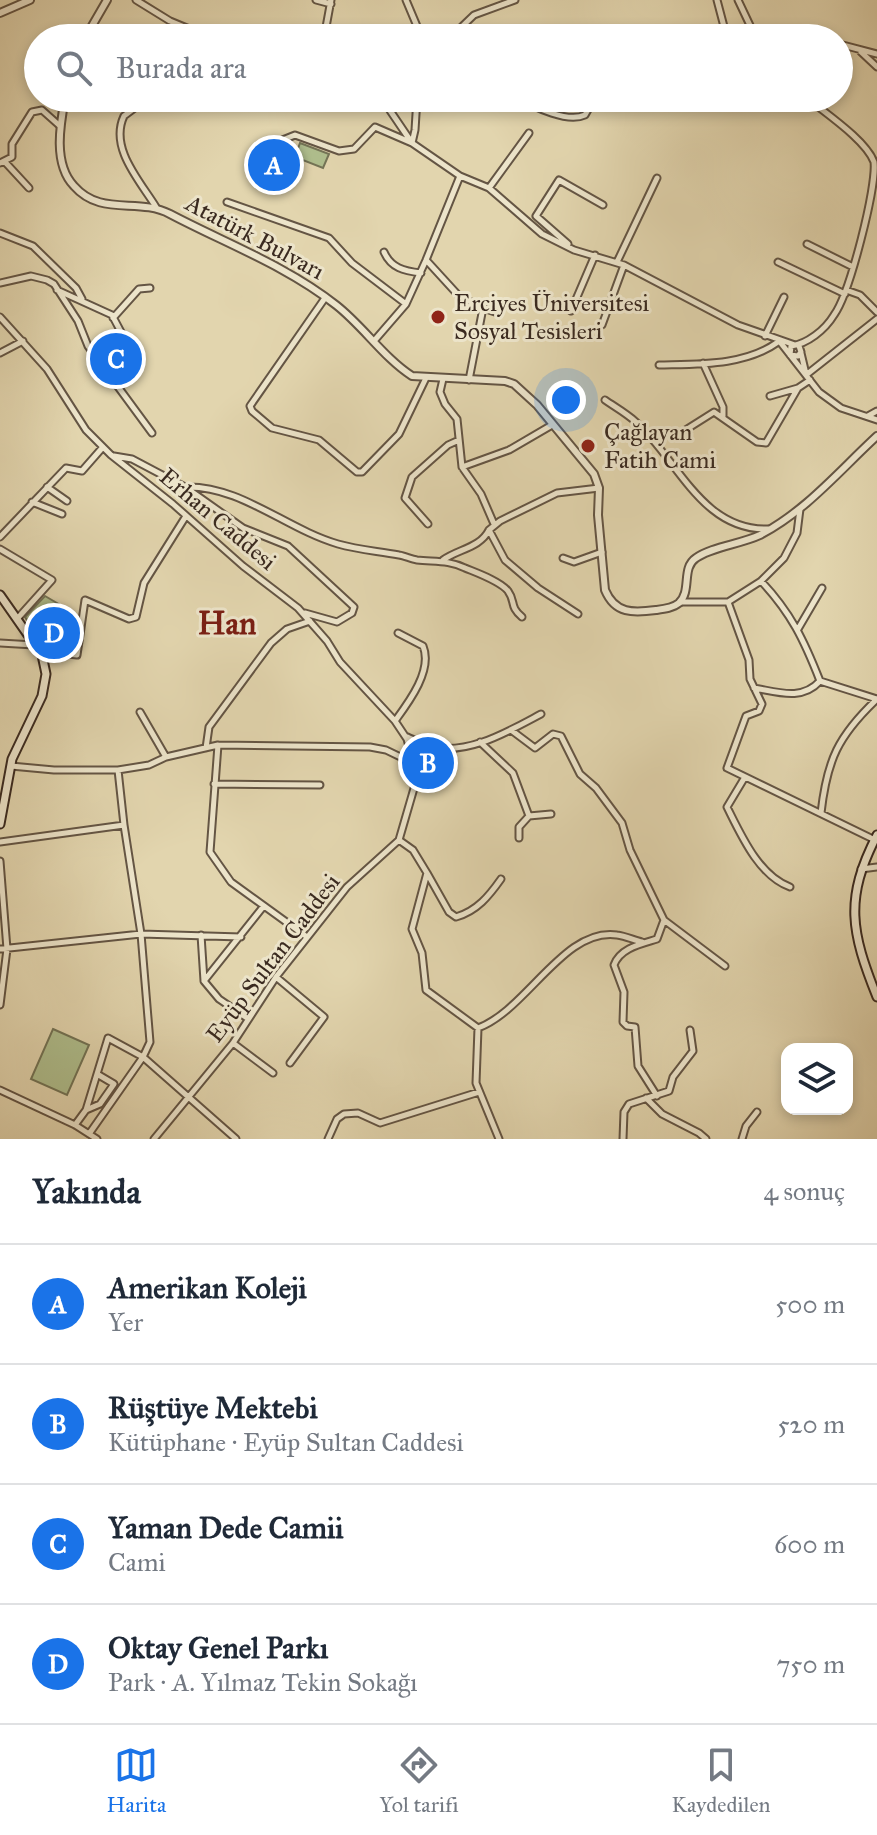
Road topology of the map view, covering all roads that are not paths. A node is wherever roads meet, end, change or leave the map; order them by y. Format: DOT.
graph roads {
  1 [pos="30,0"];
  2 [pos="107,0"];
  3 [pos="137,0"];
  4 [pos="316,0"];
  5 [pos="406,0"];
  6 [pos="515,0"];
  7 [pos="717,0"];
  8 [pos="738,0"];
  9 [pos="331,2"];
  10 [pos="15,3"];
  11 [pos="0,13"];
  12 [pos="93,24"];
  13 [pos="176,24"];
  14 [pos="327,24"];
  15 [pos="416,24"];
  16 [pos="463,24"];
  17 [pos="723,24"];
  18 [pos="749,24"];
  19 [pos="853,49"];
  20 [pos="860,51"];
  21 [pos="877,54"];
  22 [pos="877,67"];
  23 [pos="32,112"];
  24 [pos="45,112"];
  25 [pos="63,112"];
  26 [pos="129,112"];
  27 [pos="391,112"];
  28 [pos="416,112"];
  29 [pos="554,112"];
  30 [pos="587,112"];
  31 [pos="824,112"];
  32 [pos="61,127"];
  33 [pos="529,133"];
  34 [pos="412,143"];
  35 [pos="255,151"];
  36 [pos="875,159"];
  37 [pos="2,162"];
  38 [pos="460,176"];
  39 [pos="657,178"];
  40 [pos="29,188"];
  41 [pos="489,188"];
  42 [pos="227,202"];
  43 [pos="603,205"];
  44 [pos="156,207"];
  45 [pos="0,233"];
  46 [pos="807,244"];
  47 [pos="574,250"];
  48 [pos="384,252"];
  49 [pos="595,255"];
  50 [pos="426,260"];
  51 [pos="778,262"];
  52 [pos="620,264"];
  53 [pos="853,267"];
  54 [pos="421,273"];
  55 [pos="0,283"];
  56 [pos="150,288"];
  57 [pos="57,290"];
  58 [pos="846,292"];
  59 [pos="784,297"];
  60 [pos="325,298"];
  61 [pos="82,299"];
  62 [pos="406,304"];
  63 [pos="483,308"];
  64 [pos="571,311"];
  65 [pos="495,312"];
  66 [pos="877,312"];
  67 [pos="0,317"];
  68 [pos="113,318"];
  69 [pos="877,319"];
  70 [pos="602,325"];
  71 [pos="765,336"];
  72 [pos="23,341"];
  73 [pos="374,341"];
  74 [pos="779,341"];
  75 [pos="798,347"];
  76 [pos="130,349"];
  77 [pos="0,353"];
  78 [pos="790,355"];
  79 [pos="703,363"];
  80 [pos="659,365"];
  81 [pos="426,378"];
  82 [pos="808,378"];
  83 [pos="443,379"];
  84 [pos="469,380"];
  85 [pos="798,388"];
  86 [pos="770,396"];
  87 [pos="605,400"];
  88 [pos="877,411"];
  89 [pos="723,416"];
  90 [pos="868,416"];
  91 [pos="877,420"];
  92 [pos="552,425"];
  93 [pos="152,433"];
  94 [pos="676,436"];
  95 [pos="877,436"];
  96 [pos="459,440"];
  97 [pos="103,447"];
  98 [pos="111,455"];
  99 [pos="462,467"];
  100 [pos="47,487"];
  101 [pos="185,487"];
  102 [pos="599,488"];
  103 [pos="67,501"];
  104 [pos="32,502"];
  105 [pos="800,509"];
  106 [pos="62,514"];
  107 [pos="186,516"];
  108 [pos="428,524"];
  109 [pos="494,524"];
  110 [pos="769,529"];
  111 [pos="489,530"];
  112 [pos="0,537"];
  113 [pos="0,549"];
  114 [pos="602,552"];
  115 [pos="563,558"];
  116 [pos="442,561"];
  117 [pos="761,581"];
  118 [pos="822,588"];
  119 [pos="0,595"];
  120 [pos="680,602"];
  121 [pos="728,602"];
  122 [pos="304,613"];
  123 [pos="578,614"];
  124 [pos="522,617"];
  125 [pos="17,619"];
  126 [pos="310,621"];
  127 [pos="798,629"];
  128 [pos="398,633"];
  129 [pos="0,643"];
  130 [pos="37,648"];
  131 [pos="820,681"];
  132 [pos="754,688"];
  133 [pos="876,697"];
  134 [pos="140,712"];
  135 [pos="541,714"];
  136 [pos="395,721"];
  137 [pos="511,730"];
  138 [pos="405,735"];
  139 [pos="480,742"];
  140 [pos="218,745"];
  141 [pos="430,747"];
  142 [pos="206,748"];
  143 [pos="166,757"];
  144 [pos="413,763"];
  145 [pos="0,765"];
  146 [pos="10,767"];
  147 [pos="118,770"];
  148 [pos="745,777"];
  149 [pos="214,784"];
  150 [pos="320,785"];
  151 [pos="2,803"];
  152 [pos="821,813"];
  153 [pos="551,814"];
  154 [pos="529,816"];
  155 [pos="0,824"];
  156 [pos="124,825"];
  157 [pos="519,838"];
  158 [pos="876,838"];
  159 [pos="399,840"];
  160 [pos="0,842"];
  161 [pos="0,861"];
  162 [pos="877,867"];
  163 [pos="860,869"];
  164 [pos="427,873"];
  165 [pos="501,879"];
  166 [pos="790,887"];
  167 [pos="263,907"];
  168 [pos="664,920"];
  169 [pos="141,934"];
  170 [pos="201,935"];
  171 [pos="241,937"];
  172 [pos="307,937"];
  173 [pos="642,942"];
  174 [pos="3,949"];
  175 [pos="725,966"];
  176 [pos="276,977"];
  177 [pos="204,981"];
  178 [pos="877,997"];
  179 [pos="0,1005"];
  180 [pos="247,1018"];
  181 [pos="478,1028"];
  182 [pos="690,1030"];
  183 [pos="233,1043"];
  184 [pos="143,1057"];
  185 [pos="290,1063"];
  186 [pos="273,1073"];
  187 [pos="97,1074"];
  188 [pos="0,1090"];
  189 [pos="479,1092"];
  190 [pos="657,1096"];
  191 [pos="190,1098"];
  192 [pos="646,1098"];
  193 [pos="86,1110"];
  194 [pos="757,1112"];
  195 [pos="75,1125"];
  196 [pos="89,1134"];
  197 [pos="233,1138"];
  198 [pos="97,1139"];
  199 [pos="154,1139"];
  200 [pos="328,1139"];
  201 [pos="499,1139"];
  202 [pos="623,1139"];
  203 [pos="706,1139"];
  204 [pos="742,1139"];
  1 -- 10 [label="street"];
  2 -- 12 [label="street"];
  3 -- 13 [label="street"];
  4 -- 9 [label="street"];
  5 -- 15 [label="street"];
  6 -- 16 [label="street"];
  7 -- 17 [label="street"];
  8 -- 18 [label="street"];
  9 -- 14 [label="street"];
  10 -- 11 [label="street"];
  19 -- 20 [label="street"];
  20 -- 21 [label="street"];
  20 -- 22 [label="street"];
  23 -- 37 [label="street"];
  24 -- 32 [label="street"];
  25 -- 32 [label="street, Atatürk Bulvarı"];
  26 -- 44 [label="street"];
  27 -- 34 [label="street"];
  28 -- 34 [label="street"];
  29 -- 30 [label="street"];
  31 -- 36 [label="street"];
  32 -- 44 [label="street, Atatürk Bulvarı"];
  33 -- 41 [label="street"];
  34 -- 35 [label="street"];
  34 -- 38 [label="street"];
  36 -- 53 [label="street"];
  37 -- 40 [label="street"];
  38 -- 41 [label="street"];
  38 -- 50 [label="street"];
  39 -- 52 [label="street"];
  41 -- 47 [label="street"];
  42 -- 62 [label="street"];
  43 -- 47 [label="street"];
  44 -- 60 [label="street, Atatürk Bulvarı"];
  45 -- 61 [label="street"];
  46 -- 53 [label="street"];
  47 -- 49 [label="street"];
  48 -- 54 [label="street"];
  49 -- 52 [label="street"];
  49 -- 64 [label="street"];
  50 -- 54 [label="street"];
  50 -- 63 [label="street"];
  51 -- 58 [label="street"];
  52 -- 70 [label="street"];
  52 -- 71 [label="street"];
  53 -- 58 [label="street"];
  54 -- 62 [label="street"];
  55 -- 57 [label="street"];
  56 -- 68 [label="street"];
  57 -- 61 [label="street"];
  57 -- 93 [label="street"];
  58 -- 66 [label="street"];
  58 -- 75 [label="street"];
  59 -- 71 [label="street"];
  60 -- 73 [label="street, Atatürk Bulvarı"];
  60 -- 81 [label="street"];
  61 -- 68 [label="street"];
  62 -- 73 [label="street"];
  63 -- 65 [label="street"];
  63 -- 84 [label="street"];
  67 -- 72 [label="street, Erhan Caddesi"];
  68 -- 76 [label="street"];
  69 -- 82 [label="street"];
  71 -- 74 [label="street"];
  72 -- 77 [label="street"];
  72 -- 97 [label="street, Erhan Caddesi"];
  73 -- 81 [label="street, Atatürk Bulvarı"];
  74 -- 75 [label="street"];
  74 -- 78 [label="street"];
  74 -- 79 [label="street"];
  75 -- 78 [label="street"];
  75 -- 78 [label="street"];
  75 -- 82 [label="street"];
  78 -- 82 [label="street"];
  79 -- 80 [label="street"];
  79 -- 89 [label="street"];
  81 -- 83 [label="street, Atatürk Bulvarı"];
  82 -- 85 [label="street"];
  82 -- 90 [label="street"];
  83 -- 84 [label="street, Atatürk Bulvarı"];
  83 -- 96 [label="street"];
  84 -- 92 [label="street, Atatürk Bulvarı"];
  85 -- 86 [label="street"];
  85 -- 89 [label="street"];
  87 -- 110 [label="street"];
  88 -- 90 [label="street"];
  89 -- 94 [label="street"];
  90 -- 91 [label="street"];
  92 -- 99 [label="street"];
  92 -- 102 [label="street, Atatürk Bulvarı"];
  95 -- 105 [label="street"];
  96 -- 99 [label="street"];
  96 -- 108 [label="street"];
  97 -- 98 [label="street, Erhan Caddesi"];
  97 -- 100 [label="street"];
  98 -- 101 [label="street"];
  98 -- 107 [label="street, Erhan Caddesi"];
  99 -- 109 [label="street"];
  100 -- 103 [label="street"];
  100 -- 104 [label="street"];
  101 -- 116 [label="street"];
  101 -- 122 [label="street"];
  102 -- 109 [label="street"];
  102 -- 114 [label="street"];
  104 -- 106 [label="street"];
  104 -- 112 [label="street"];
  105 -- 110 [label="street"];
  105 -- 117 [label="street"];
  107 -- 122 [label="street, Erhan Caddesi"];
  107 -- 130 [label="street"];
  109 -- 111 [label="street"];
  110 -- 120 [label="street"];
  111 -- 116 [label="street"];
  111 -- 123 [label="street"];
  113 -- 125 [label="street"];
  114 -- 115 [label="street"];
  114 -- 120 [label="street"];
  116 -- 124 [label="street"];
  117 -- 121 [label="street"];
  117 -- 127 [label="street"];
  118 -- 127 [label="street"];
  119 -- 125 [label="main road"];
  120 -- 121 [label="street"];
  121 -- 132 [label="street"];
  122 -- 126 [label="street, Erhan Caddesi"];
  125 -- 130 [label="main road"];
  126 -- 136 [label="street, Erhan Caddesi"];
  126 -- 142 [label="street"];
  127 -- 131 [label="street"];
  128 -- 136 [label="street"];
  129 -- 130 [label="street"];
  130 -- 146 [label="main road"];
  131 -- 132 [label="street"];
  131 -- 133 [label="street"];
  132 -- 148 [label="street"];
  133 -- 152 [label="street"];
  134 -- 143 [label="street"];
  135 -- 137 [label="street"];
  136 -- 138 [label="street, Erhan Caddesi"];
  137 -- 139 [label="street"];
  137 -- 168 [label="street"];
  138 -- 141 [label="street"];
  138 -- 144 [label="street, Erhan Caddesi"];
  139 -- 141 [label="street"];
  139 -- 154 [label="street"];
  140 -- 142 [label="street"];
  140 -- 144 [label="street"];
  140 -- 149 [label="street"];
  141 -- 144 [label="street"];
  142 -- 143 [label="street"];
  143 -- 147 [label="street"];
  144 -- 159 [label="street"];
  145 -- 146 [label="street"];
  146 -- 147 [label="street"];
  146 -- 151 [label="main road"];
  147 -- 156 [label="street"];
  148 -- 152 [label="street"];
  148 -- 166 [label="street"];
  149 -- 150 [label="street"];
  149 -- 167 [label="street"];
  151 -- 155 [label="main road"];
  152 -- 158 [label="street"];
  153 -- 154 [label="street"];
  154 -- 157 [label="street"];
  156 -- 160 [label="street"];
  156 -- 169 [label="street"];
  158 -- 163 [label="main road"];
  159 -- 164 [label="street"];
  159 -- 172 [label="street, Eyüp Sultan Caddesi"];
  161 -- 174 [label="street"];
  162 -- 163 [label="street"];
  163 -- 178 [label="main road"];
  164 -- 165 [label="street"];
  164 -- 181 [label="street"];
  167 -- 171 [label="street"];
  167 -- 172 [label="street"];
  168 -- 173 [label="street"];
  168 -- 175 [label="street"];
  169 -- 170 [label="street"];
  169 -- 174 [label="street"];
  169 -- 184 [label="street"];
  170 -- 171 [label="street"];
  170 -- 177 [label="street"];
  171 -- 177 [label="street"];
  172 -- 176 [label="street, Eyüp Sultan Caddesi"];
  173 -- 181 [label="street"];
  173 -- 190 [label="street"];
  174 -- 179 [label="street"];
  176 -- 180 [label="street, Eyüp Sultan Caddesi"];
  176 -- 185 [label="street"];
  177 -- 180 [label="street"];
  180 -- 183 [label="street, Eyüp Sultan Caddesi"];
  181 -- 189 [label="street"];
  182 -- 190 [label="street"];
  183 -- 186 [label="street"];
  183 -- 191 [label="street, Eyüp Sultan Caddesi"];
  184 -- 187 [label="street"];
  184 -- 191 [label="street"];
  184 -- 196 [label="street"];
  187 -- 193 [label="street"];
  187 -- 193 [label="street"];
  188 -- 195 [label="street"];
  189 -- 200 [label="street"];
  189 -- 201 [label="street"];
  190 -- 192 [label="street"];
  191 -- 197 [label="street"];
  191 -- 199 [label="street, Eyüp Sultan Caddesi"];
  192 -- 202 [label="street"];
  192 -- 203 [label="street"];
  193 -- 195 [label="street"];
  194 -- 204 [label="street"];
  195 -- 196 [label="street"];
  196 -- 198 [label="street"];
}
